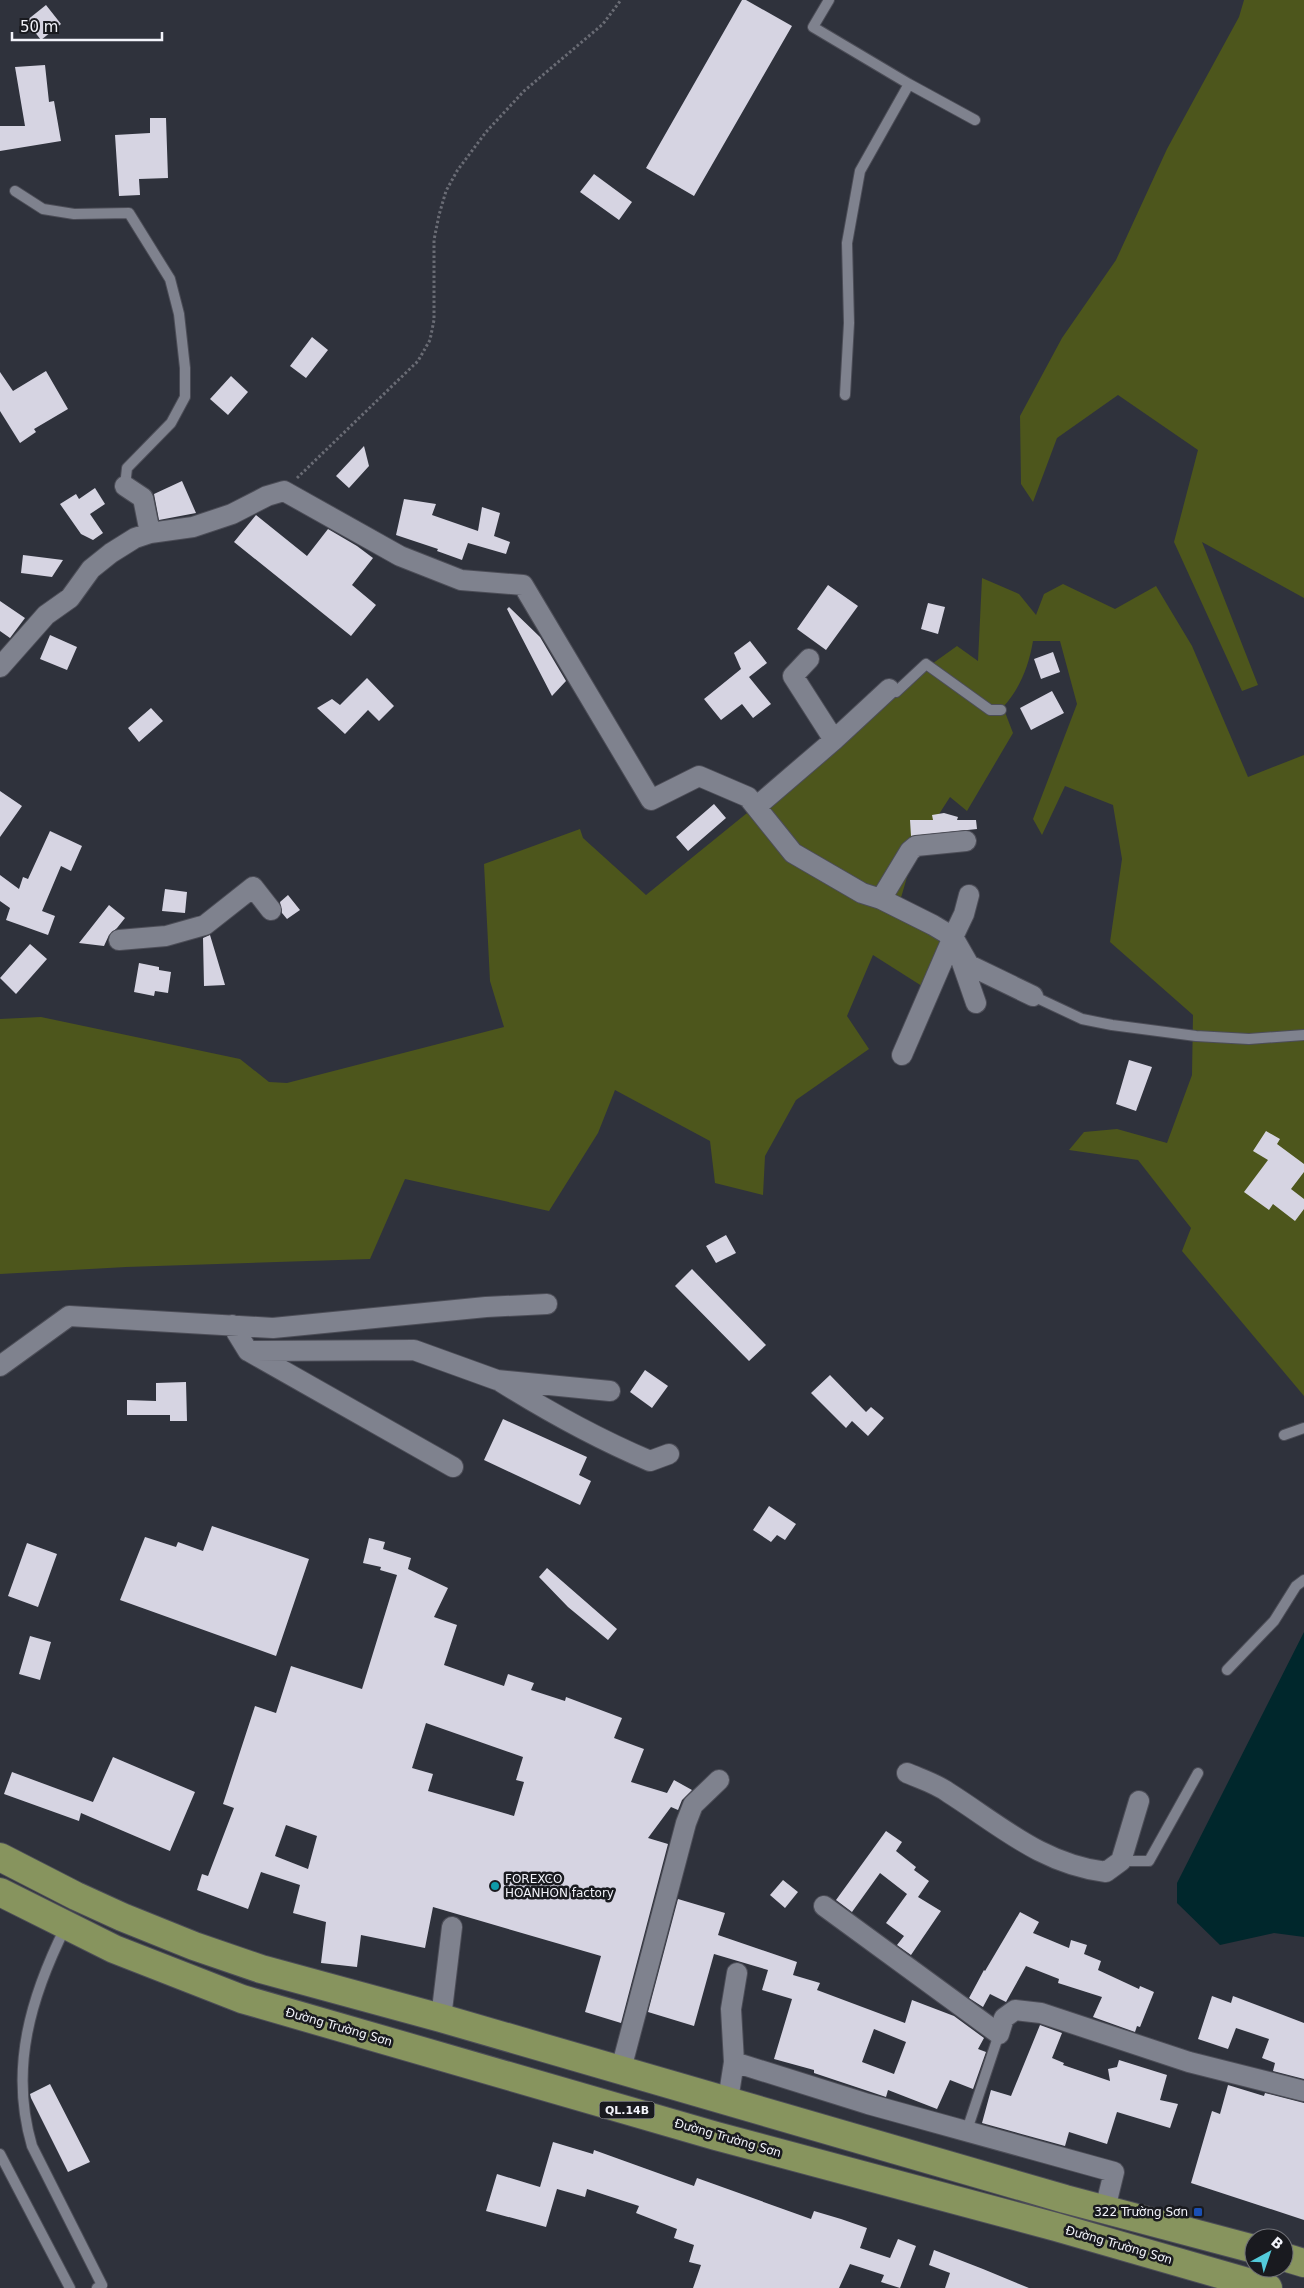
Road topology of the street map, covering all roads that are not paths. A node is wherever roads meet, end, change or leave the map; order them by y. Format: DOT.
graph roads {
  1 [pos="828,0"];
  2 [pos="909,84"];
  3 [pos="975,120"];
  4 [pos="15,191"];
  5 [pos="844,395"];
  6 [pos="125,486"];
  7 [pos="150,533"];
  8 [pos="808,659"];
  9 [pos="0,667"];
  10 [pos="889,689"];
  11 [pos="1000,710"];
  12 [pos="834,740"];
  13 [pos="756,807"];
  14 [pos="966,841"];
  15 [pos="969,894"];
  16 [pos="881,899"];
  17 [pos="270,910"];
  18 [pos="953,937"];
  19 [pos="119,940"];
  20 [pos="1033,996"];
  21 [pos="976,1003"];
  22 [pos="1304,1035"];
  23 [pos="902,1055"];
  24 [pos="547,1304"];
  25 [pos="232,1325"];
  26 [pos="248,1351"];
  27 [pos="0,1366"];
  28 [pos="498,1380"];
  29 [pos="610,1392"];
  30 [pos="1304,1428"];
  31 [pos="1284,1435"];
  32 [pos="669,1454"];
  33 [pos="453,1467"];
  34 [pos="1304,1580"];
  35 [pos="1227,1670"];
  36 [pos="907,1773"];
  37 [pos="1198,1773"];
  38 [pos="720,1780"];
  39 [pos="1139,1802"];
  40 [pos="0,1857"];
  41 [pos="1121,1861"];
  42 [pos="0,1892"];
  43 [pos="824,1906"];
  44 [pos="66,1925"];
  45 [pos="452,1927"];
  46 [pos="737,1973"];
  47 [pos="441,2018"];
  48 [pos="999,2034"];
  49 [pos="734,2062"];
  50 [pos="621,2069"];
  51 [pos="1304,2090"];
  52 [pos="728,2100"];
  53 [pos="967,2130"];
  54 [pos="0,2154"];
  55 [pos="1105,2209"];
  56 [pos="1244,2246"];
  57 [pos="70,2288"];
  58 [pos="96,2288"];
  59 [pos="1268,2288"];
  1 -- 2 [label="lane"];
  2 -- 3 [label="lane"];
  2 -- 5 [label="lane"];
  4 -- 6 [label="lane"];
  6 -- 7 [label="street"];
  7 -- 9 [label="street"];
  7 -- 13 [label="street"];
  8 -- 12 [label="street"];
  10 -- 11 [label="lane"];
  10 -- 12 [label="street"];
  12 -- 13 [label="street"];
  13 -- 16 [label="street"];
  14 -- 16 [label="street"];
  15 -- 18 [label="street"];
  16 -- 18 [label="street"];
  17 -- 19 [label="street"];
  18 -- 20 [label="street"];
  18 -- 21 [label="street"];
  18 -- 23 [label="street"];
  20 -- 22 [label="lane"];
  24 -- 25 [label="street"];
  25 -- 26 [label="street"];
  25 -- 27 [label="street"];
  26 -- 28 [label="street"];
  26 -- 33 [label="street"];
  28 -- 29 [label="street"];
  28 -- 32 [label="street"];
  30 -- 31 [label="lane"];
  34 -- 35 [label="lane"];
  36 -- 41 [label="street"];
  37 -- 41 [label="lane"];
  38 -- 50 [label="street"];
  39 -- 41 [label="street"];
  40 -- 47 [label="highway"];
  42 -- 44 [label="highway, Đường Trường Sơn / QL.14B"];
  43 -- 48 [label="street"];
  44 -- 58 [label="lane"];
  44 -- 59 [label="highway, Đường Trường Sơn / QL.14B"];
  45 -- 47 [label="street"];
  46 -- 49 [label="street"];
  47 -- 50 [label="highway"];
  48 -- 51 [label="street"];
  48 -- 53 [label="lane"];
  49 -- 52 [label="street"];
  49 -- 53 [label="street"];
  50 -- 52 [label="highway"];
  52 -- 55 [label="highway"];
  53 -- 55 [label="street"];
  54 -- 57 [label="lane"];
  55 -- 56 [label="highway"];
}
